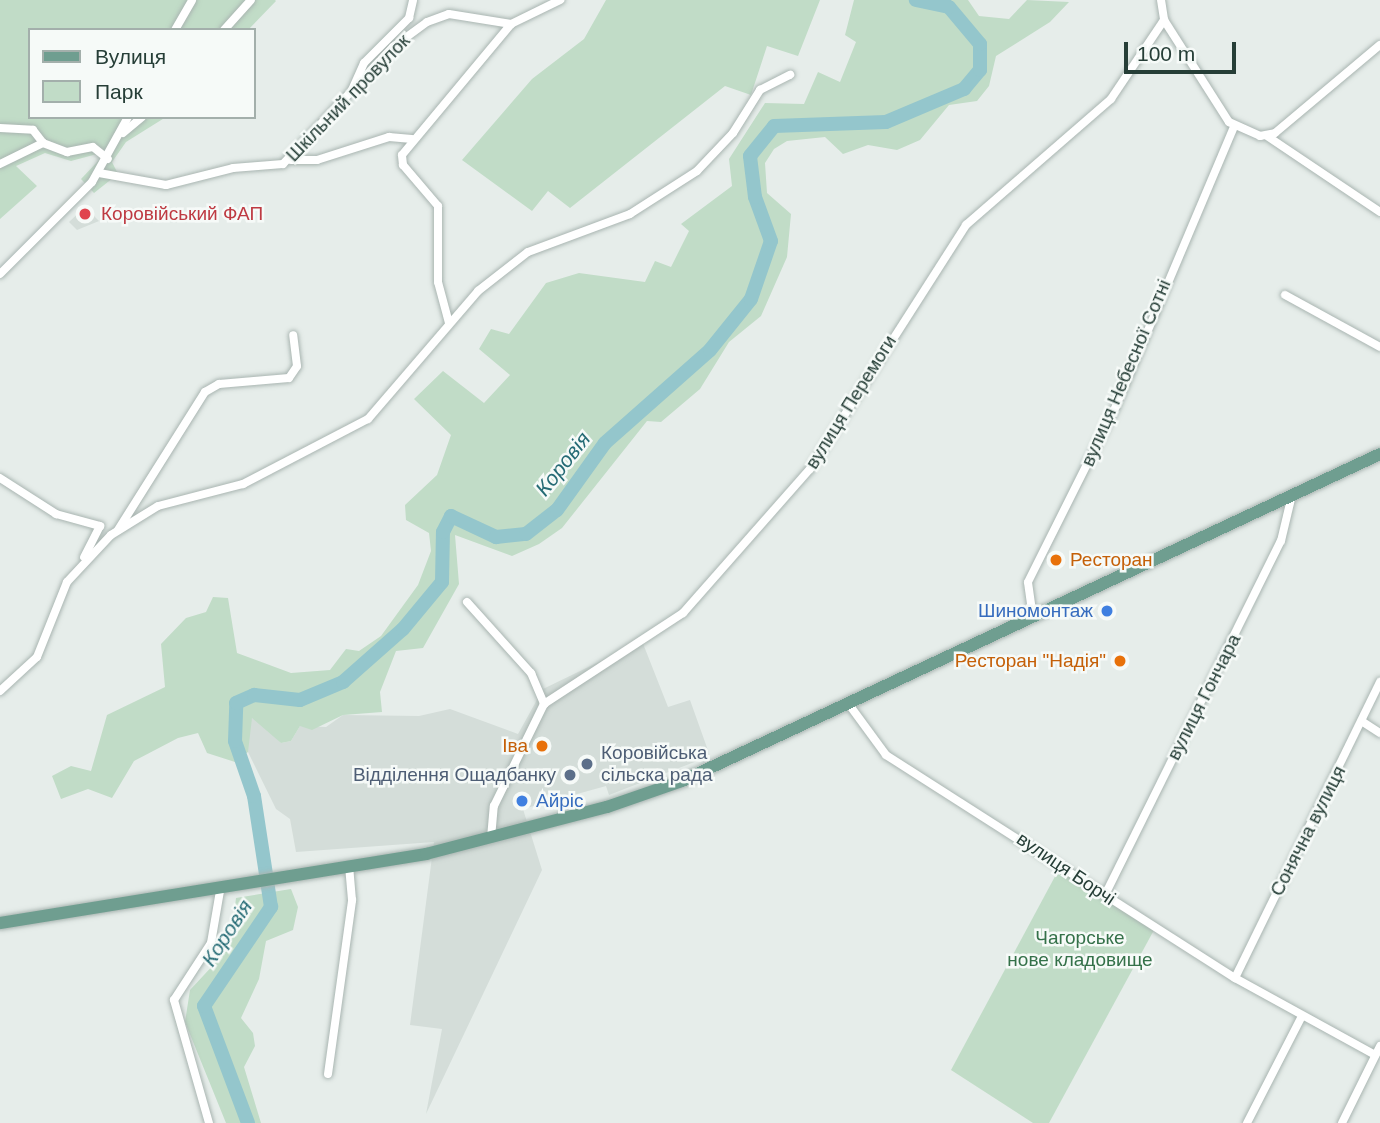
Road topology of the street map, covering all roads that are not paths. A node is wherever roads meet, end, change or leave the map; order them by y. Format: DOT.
graph roads {
  1 [pos="192,0"];
  2 [pos="251,0"];
  3 [pos="413,0"];
  4 [pos="560,0"];
  5 [pos="1161,0"];
  6 [pos="1164,20"];
  7 [pos="511,24"];
  8 [pos="176,28"];
  9 [pos="226,28"];
  10 [pos="1380,45"];
  11 [pos="790,75"];
  12 [pos="352,90"];
  13 [pos="127,119"];
  14 [pos="140,119"];
  15 [pos="1234,127"];
  16 [pos="0,128"];
  17 [pos="121,134"];
  18 [pos="1265,136"];
  19 [pos="412,139"];
  20 [pos="43,143"];
  21 [pos="108,159"];
  22 [pos="291,160"];
  23 [pos="0,164"];
  24 [pos="99,173"];
  25 [pos="1380,212"];
  26 [pos="0,274"];
  27 [pos="1285,295"];
  28 [pos="449,323"];
  29 [pos="293,335"];
  30 [pos="1380,347"];
  31 [pos="1380,454"];
  32 [pos="0,478"];
  33 [pos="1292,495"];
  34 [pos="118,530"];
  35 [pos="84,560"];
  36 [pos="467,602"];
  37 [pos="1034,618"];
  38 [pos="1380,682"];
  39 [pos="0,691"];
  40 [pos="848,703"];
  41 [pos="544,704"];
  42 [pos="1363,722"];
  43 [pos="1380,733"];
  44 [pos="491,838"];
  45 [pos="349,868"];
  46 [pos="220,891"];
  47 [pos="1105,895"];
  48 [pos="0,923"];
  49 [pos="1235,978"];
  50 [pos="1302,1016"];
  51 [pos="1380,1046"];
  52 [pos="1375,1055"];
  53 [pos="328,1074"];
  54 [pos="209,1123"];
  55 [pos="1247,1123"];
  56 [pos="1342,1123"];
  1 -- 8 [label="street"];
  2 -- 9 [label="street"];
  3 -- 12 [label="street"];
  4 -- 7 [label="street"];
  5 -- 6 [label="street"];
  6 -- 15 [label="street"];
  6 -- 41 [label="street, вулиця Перемоги"];
  7 -- 12 [label="street, Шкільний провулок"];
  7 -- 19 [label="street"];
  10 -- 18 [label="street"];
  11 -- 28 [label="street"];
  12 -- 22 [label="street, Шкільний провулок"];
  13 -- 17 [label="street"];
  14 -- 17 [label="street"];
  15 -- 18 [label="street"];
  15 -- 37 [label="street, вулиця Небесної Сотні"];
  16 -- 20 [label="street"];
  17 -- 21 [label="street"];
  18 -- 25 [label="street"];
  19 -- 22 [label="street"];
  19 -- 28 [label="street"];
  20 -- 21 [label="street"];
  20 -- 23 [label="street"];
  21 -- 24 [label="street"];
  22 -- 24 [label="street, Шкільний провулок"];
  24 -- 26 [label="street"];
  27 -- 30 [label="street"];
  28 -- 34 [label="street"];
  29 -- 34 [label="street"];
  31 -- 33 [label="main road"];
  32 -- 35 [label="street"];
  33 -- 37 [label="main road"];
  33 -- 47 [label="street, вулиця Гончара"];
  34 -- 35 [label="street"];
  35 -- 39 [label="street"];
  36 -- 41 [label="street"];
  37 -- 40 [label="main road"];
  38 -- 42 [label="street, Сонячна вулиця"];
  40 -- 44 [label="main road"];
  40 -- 47 [label="street, вулиця Борчі"];
  41 -- 44 [label="street"];
  42 -- 43 [label="street"];
  42 -- 49 [label="street, Сонячна вулиця"];
  44 -- 45 [label="main road"];
  45 -- 46 [label="main road"];
  45 -- 53 [label="street"];
  46 -- 48 [label="main road"];
  46 -- 54 [label="street"];
  47 -- 49 [label="street, вулиця Борчі"];
  49 -- 50 [label="street, вулиця Борчі"];
  50 -- 52 [label="street, вулиця Борчі"];
  50 -- 55 [label="street"];
  51 -- 52 [label="street"];
  52 -- 56 [label="street"];
}
